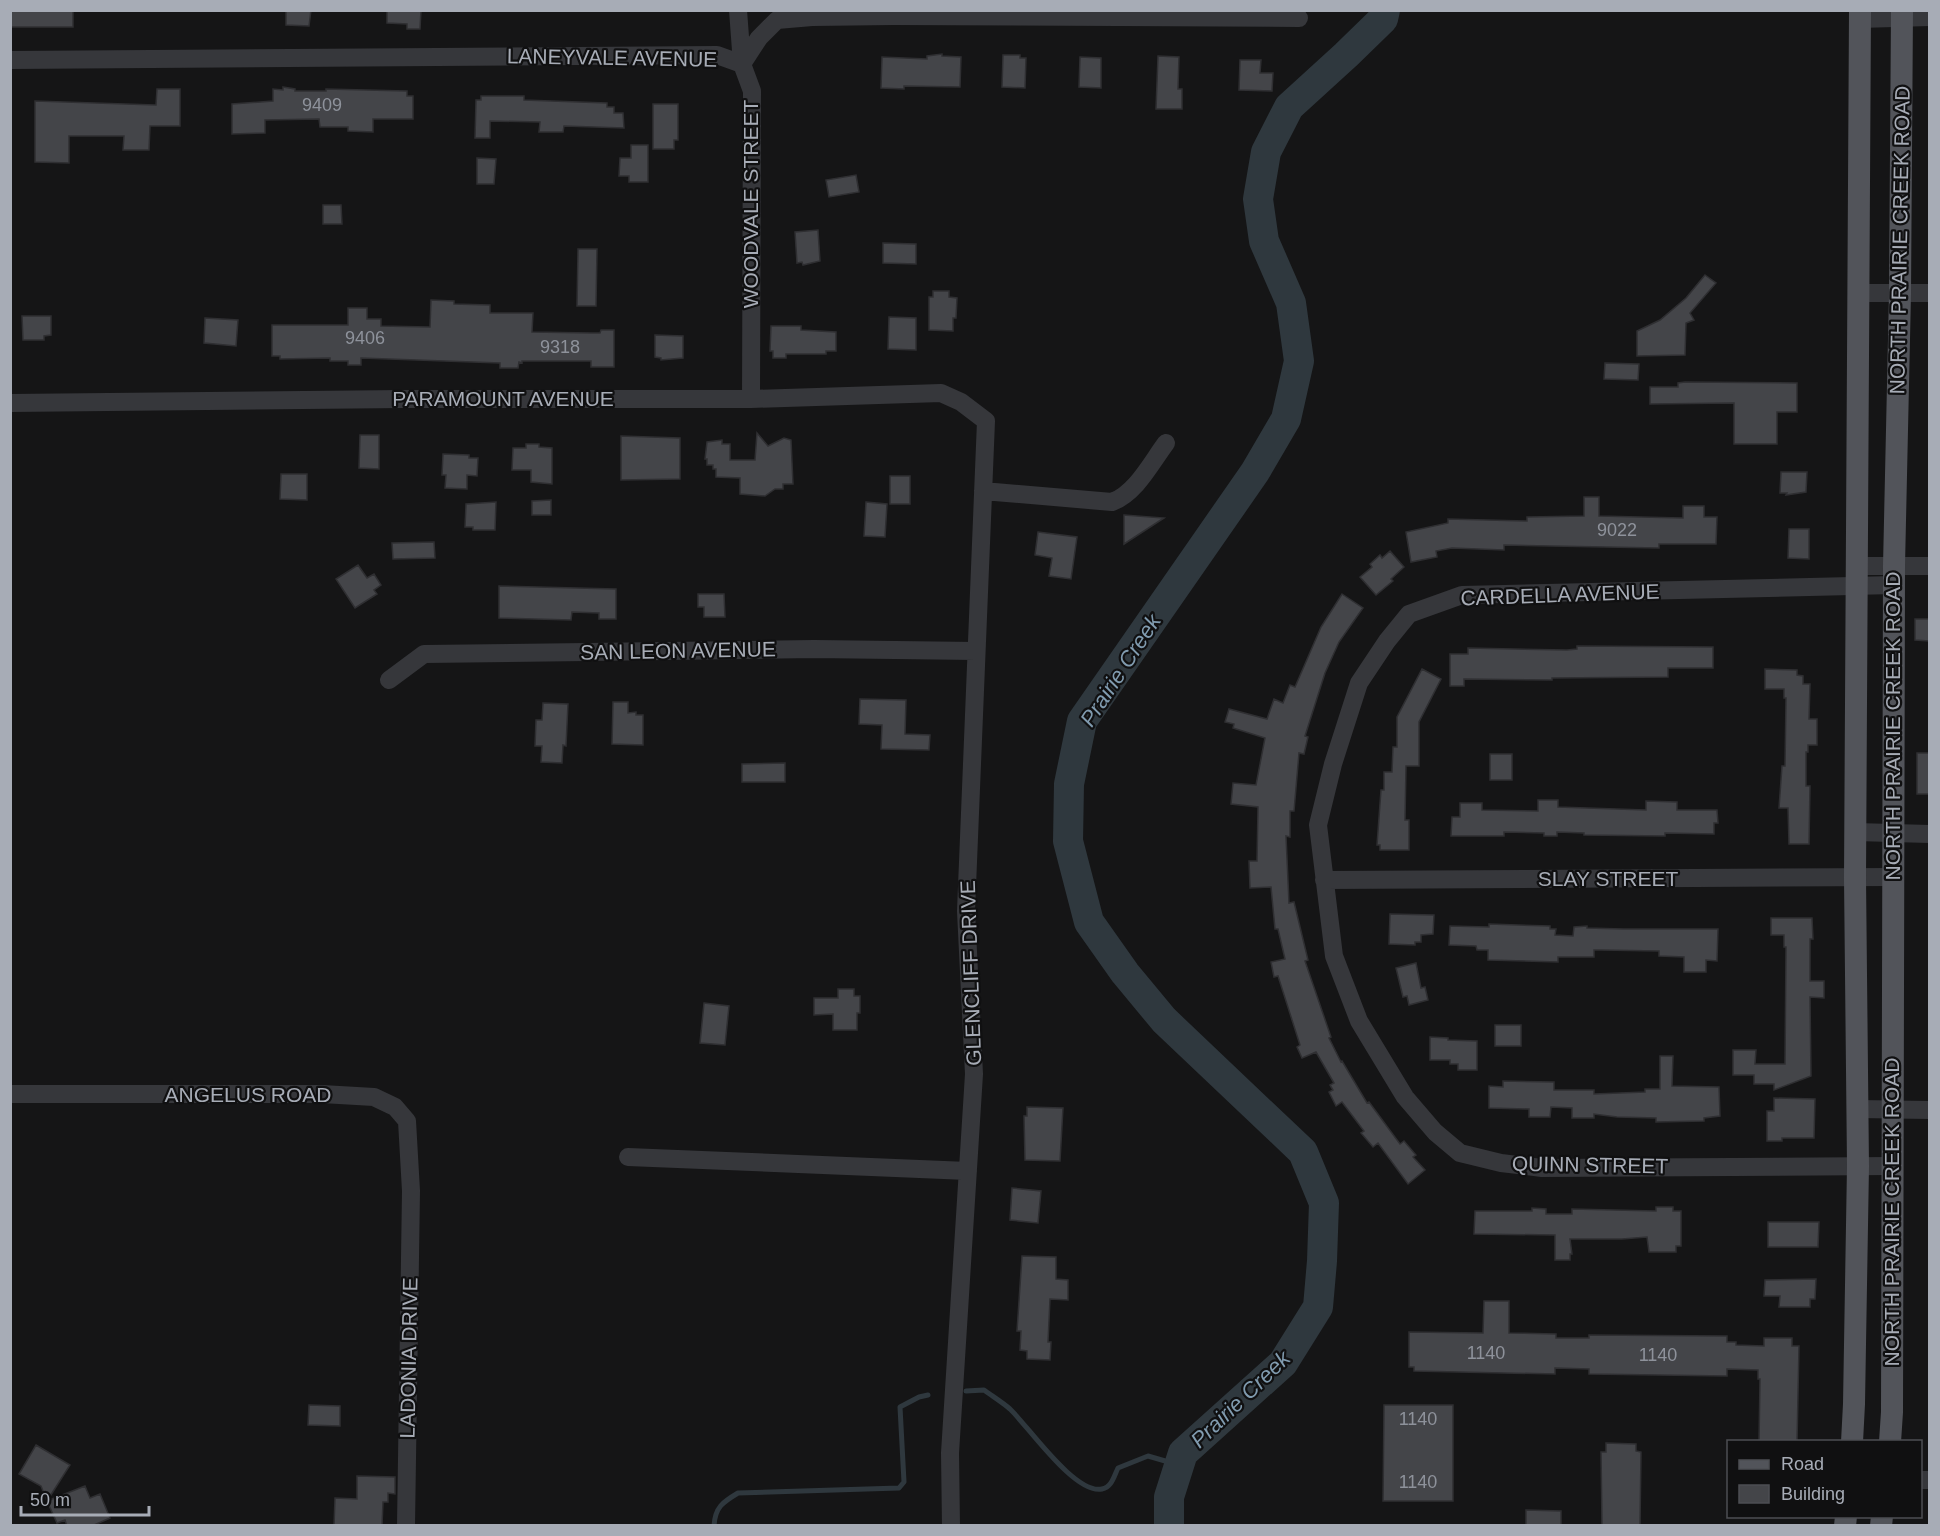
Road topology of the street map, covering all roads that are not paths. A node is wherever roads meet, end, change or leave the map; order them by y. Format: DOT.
graph roads {
  1 [pos="738,10"];
  2 [pos="1902,14"];
  3 [pos="1860,15"];
  4 [pos="1929,17"];
  5 [pos="1299,18"];
  6 [pos="10,60"];
  7 [pos="742,64"];
  8 [pos="1859,293"];
  9 [pos="1929,293"];
  10 [pos="1900,294"];
  11 [pos="751,399"];
  12 [pos="10,403"];
  13 [pos="986,421"];
  14 [pos="1166,443"];
  15 [pos="983,491"];
  16 [pos="1929,566"];
  17 [pos="1857,576"];
  18 [pos="1894,576"];
  19 [pos="976,651"];
  20 [pos="389,680"];
  21 [pos="1855,832"];
  22 [pos="1893,833"];
  23 [pos="1929,834"];
  24 [pos="1893,877"];
  25 [pos="1855,878"];
  26 [pos="1324,880"];
  27 [pos="10,1094"];
  28 [pos="1857,1109"];
  29 [pos="1892,1109"];
  30 [pos="1929,1110"];
  31 [pos="628,1157"];
  32 [pos="1858,1166"];
  33 [pos="1892,1166"];
  34 [pos="968,1171"];
  35 [pos="411,1191"];
  36 [pos="1852,1440"];
  37 [pos="1890,1440"];
  38 [pos="406,1526"];
  39 [pos="951,1526"];
  1 -- 7 [label="street, WOODVALE STREET"];
  2 -- 3 [label="street"];
  2 -- 4 [label="street"];
  2 -- 10 [label="main road, NORTH PRAIRIE CREEK ROAD"];
  3 -- 8 [label="main road, NORTH PRAIRIE CREEK ROAD"];
  5 -- 7 [label="street, LANEYVALE AVENUE"];
  6 -- 7 [label="street, LANEYVALE AVENUE"];
  7 -- 11 [label="street, WOODVALE STREET"];
  8 -- 10 [label="street"];
  8 -- 17 [label="main road, NORTH PRAIRIE CREEK ROAD"];
  9 -- 10 [label="street"];
  10 -- 18 [label="main road, NORTH PRAIRIE CREEK ROAD"];
  11 -- 12 [label="street, PARAMOUNT AVENUE"];
  11 -- 13 [label="street, PARAMOUNT AVENUE"];
  13 -- 15 [label="street, GLENCLIFF DRIVE"];
  14 -- 15 [label="street"];
  15 -- 19 [label="street, GLENCLIFF DRIVE"];
  16 -- 18 [label="street, CARDELLA AVENUE"];
  17 -- 18 [label="street, CARDELLA AVENUE"];
  17 -- 21 [label="main road, NORTH PRAIRIE CREEK ROAD"];
  17 -- 26 [label="street, CARDELLA AVENUE"];
  18 -- 22 [label="main road, NORTH PRAIRIE CREEK ROAD"];
  19 -- 20 [label="street, SAN LEON AVENUE"];
  19 -- 34 [label="street, GLENCLIFF DRIVE"];
  21 -- 22 [label="street"];
  21 -- 25 [label="main road, NORTH PRAIRIE CREEK ROAD"];
  22 -- 23 [label="street"];
  22 -- 24 [label="main road, NORTH PRAIRIE CREEK ROAD"];
  24 -- 25 [label="street, SLAY STREET"];
  24 -- 29 [label="main road, NORTH PRAIRIE CREEK ROAD"];
  25 -- 26 [label="street, SLAY STREET"];
  25 -- 28 [label="main road, NORTH PRAIRIE CREEK ROAD"];
  26 -- 32 [label="street, QUINN STREET"];
  27 -- 35 [label="street, ANGELUS ROAD"];
  28 -- 29 [label="street"];
  28 -- 32 [label="main road, NORTH PRAIRIE CREEK ROAD"];
  29 -- 30 [label="street"];
  29 -- 33 [label="main road, NORTH PRAIRIE CREEK ROAD"];
  31 -- 34 [label="street"];
  32 -- 33 [label="street, QUINN STREET"];
  32 -- 36 [label="main road, NORTH PRAIRIE CREEK ROAD"];
  33 -- 37 [label="main road, NORTH PRAIRIE CREEK ROAD"];
  34 -- 39 [label="street, GLENCLIFF DRIVE"];
  35 -- 38 [label="street, LADONIA DRIVE"];
}
